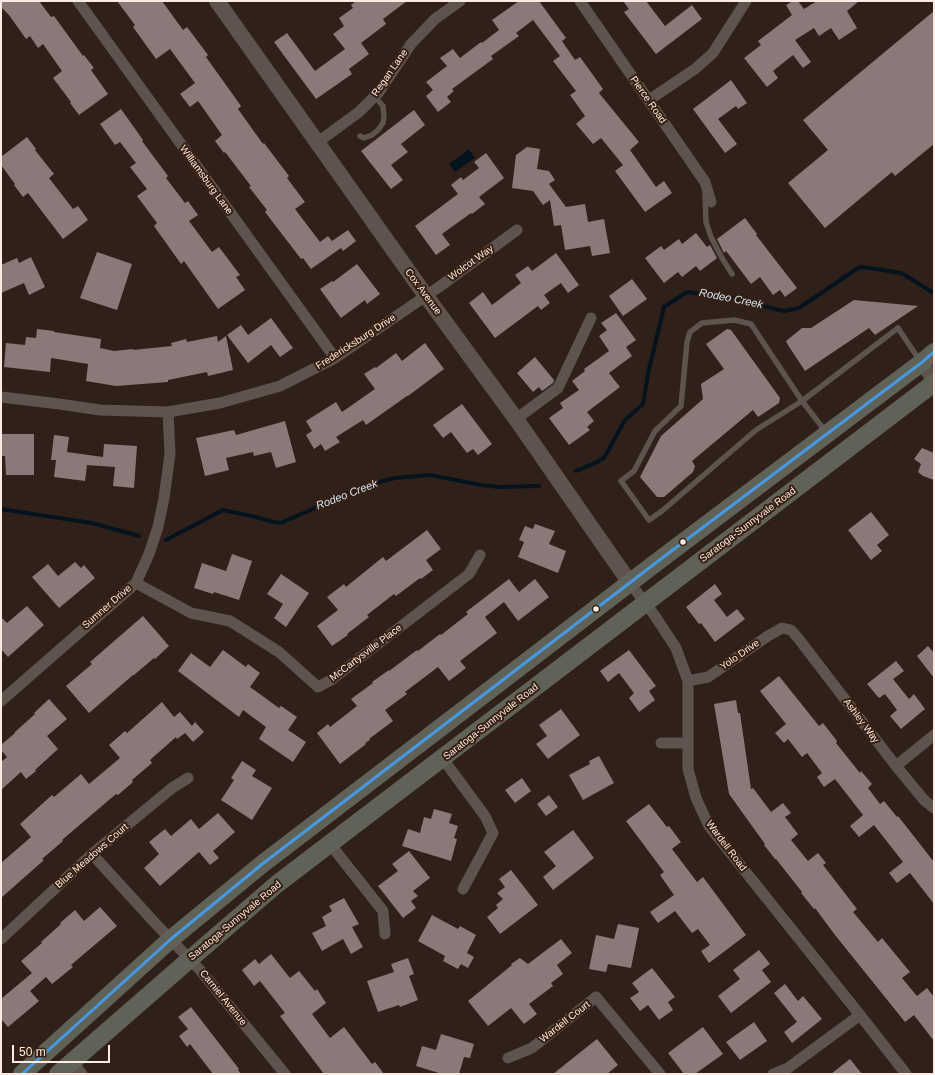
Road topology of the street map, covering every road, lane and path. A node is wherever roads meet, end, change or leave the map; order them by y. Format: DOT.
graph roads {
  1 [pos="78,1"];
  2 [pos="217,1"];
  3 [pos="460,1"];
  4 [pos="580,1"];
  5 [pos="746,1"];
  6 [pos="374,96"];
  7 [pos="648,100"];
  8 [pos="360,136"];
  9 [pos="318,142"];
  10 [pos="705,182"];
  11 [pos="711,202"];
  12 [pos="517,230"];
  13 [pos="732,274"];
  14 [pos="426,296"];
  15 [pos="591,318"];
  16 [pos="928,357"];
  17 [pos="334,358"];
  18 [pos="934,380"];
  19 [pos="934,383"];
  20 [pos="1,398"];
  21 [pos="802,401"];
  22 [pos="168,412"];
  23 [pos="516,419"];
  24 [pos="827,434"];
  25 [pos="480,555"];
  26 [pos="136,583"];
  27 [pos="630,583"];
  28 [pos="645,603"];
  29 [pos="791,630"];
  30 [pos="688,681"];
  31 [pos="3,695"];
  32 [pos="934,735"];
  33 [pos="661,743"];
  34 [pos="688,743"];
  35 [pos="442,759"];
  36 [pos="896,766"];
  37 [pos="188,778"];
  38 [pos="934,808"];
  39 [pos="330,844"];
  40 [pos="92,854"];
  41 [pos="463,889"];
  42 [pos="385,934"];
  43 [pos="1,939"];
  44 [pos="171,939"];
  45 [pos="190,959"];
  46 [pos="860,1015"];
  47 [pos="508,1058"];
  48 [pos="77,1068"];
  49 [pos="22,1074"];
  50 [pos="58,1074"];
  51 [pos="285,1074"];
  52 [pos="660,1074"];
  53 [pos="773,1074"];
  54 [pos="906,1074"];
  1 -- 17 [label="street, Williamsburg Lane"];
  2 -- 9 [label="main road, Cox Avenue"];
  3 -- 6 [label="street, Regan Lane"];
  4 -- 7 [label="street, Pierce Road"];
  5 -- 7 [label="street"];
  6 -- 8 [label="lane"];
  6 -- 9 [label="street, Regan Lane"];
  7 -- 10 [label="street, Pierce Road"];
  9 -- 14 [label="main road, Cox Avenue"];
  10 -- 11 [label="street, Pierce Road"];
  10 -- 13 [label="lane"];
  12 -- 14 [label="street, Wolcot Way"];
  14 -- 17 [label="street, Fredericksburg Drive"];
  14 -- 23 [label="main road, Cox Avenue"];
  15 -- 23 [label="street"];
  16 -- 18 [label="street"];
  16 -- 21 [label="lane"];
  16 -- 24 [label="main road"];
  17 -- 22 [label="street, Fredericksburg Drive"];
  19 -- 28 [label="main road, Saratoga-Sunnyvale Road"];
  20 -- 22 [label="street, Fredericksburg Drive"];
  21 -- 21 [label="lane"];
  21 -- 24 [label="lane"];
  22 -- 26 [label="street, Sumner Drive"];
  23 -- 27 [label="main road, Cox Avenue"];
  24 -- 27 [label="main road"];
  25 -- 26 [label="street, McCartysville Place"];
  26 -- 31 [label="street, Sumner Drive"];
  27 -- 28 [label="street, Wardell Road"];
  27 -- 44 [label="main road"];
  28 -- 30 [label="street, Wardell Road"];
  28 -- 35 [label="main road, Saratoga-Sunnyvale Road"];
  29 -- 30 [label="street, Yolo Drive"];
  29 -- 36 [label="street, Ashley Way"];
  30 -- 34 [label="street, Wardell Road"];
  32 -- 36 [label="street"];
  33 -- 34 [label="street"];
  34 -- 46 [label="street, Wardell Road"];
  35 -- 39 [label="main road, Saratoga-Sunnyvale Road"];
  35 -- 41 [label="street"];
  36 -- 38 [label="street, Ashley Way"];
  37 -- 40 [label="street, Blue Meadows Court"];
  39 -- 42 [label="street"];
  39 -- 45 [label="main road, Saratoga-Sunnyvale Road"];
  40 -- 43 [label="street, Blue Meadows Court"];
  40 -- 44 [label="street, Carniel Avenue"];
  44 -- 45 [label="street, Carniel Avenue"];
  44 -- 49 [label="main road"];
  45 -- 48 [label="main road, Saratoga-Sunnyvale Road"];
  45 -- 51 [label="street, Carniel Avenue"];
  46 -- 53 [label="street"];
  46 -- 54 [label="street, Wardell Road"];
  47 -- 52 [label="street, Wardell Court"];
  48 -- 50 [label="main road, Saratoga-Sunnyvale Road"];
}
